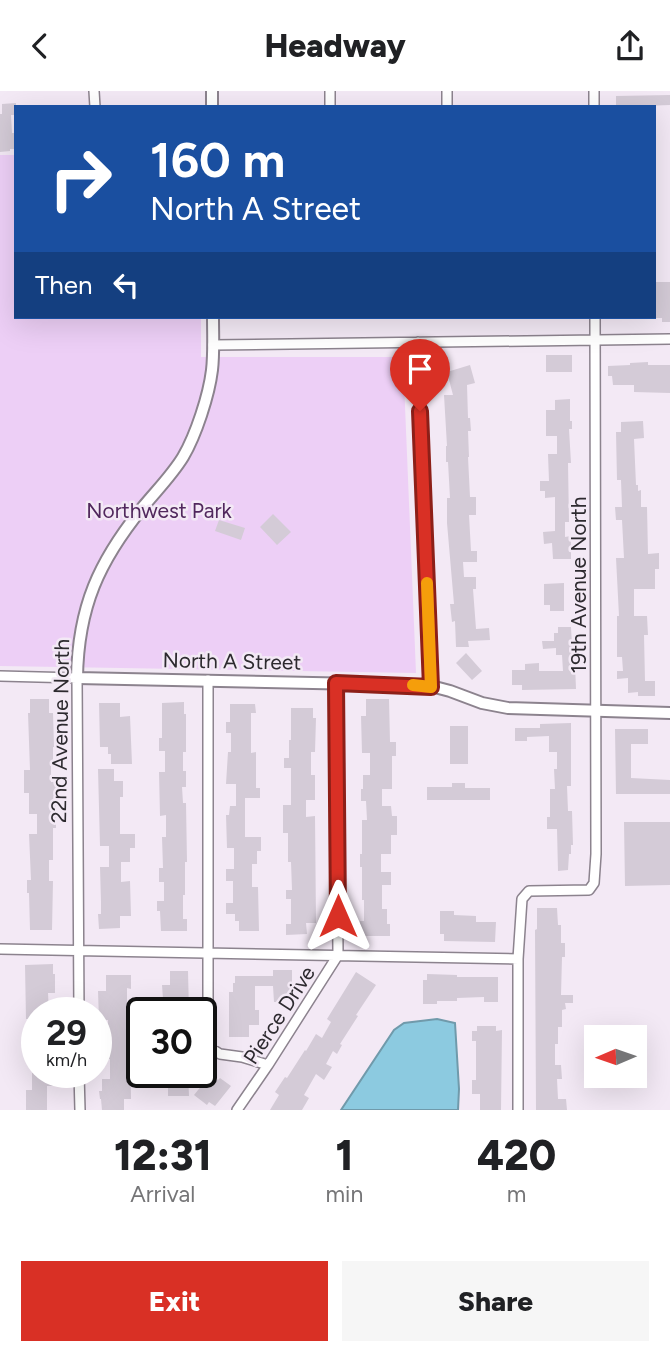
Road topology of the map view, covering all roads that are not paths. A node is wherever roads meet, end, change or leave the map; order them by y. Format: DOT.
graph roads {
  1 [pos="213,319"];
  2 [pos="595,319"];
  3 [pos="670,339"];
  4 [pos="595,340"];
  5 [pos="418,342"];
  6 [pos="213,345"];
  7 [pos="0,676"];
  8 [pos="77,678"];
  9 [pos="208,680"];
  10 [pos="336,683"];
  11 [pos="431,687"];
  12 [pos="596,711"];
  13 [pos="670,713"];
  14 [pos="0,949"];
  15 [pos="79,950"];
  16 [pos="208,953"];
  17 [pos="338,955"];
  18 [pos="519,959"];
  19 [pos="79,997"];
  20 [pos="268,1065"];
  21 [pos="79,1088"];
  22 [pos="80,1110"];
  23 [pos="237,1110"];
  24 [pos="518,1110"];
  1 -- 6 [label="street, 22nd Avenue North"];
  2 -- 4 [label="street, 19th Avenue North"];
  3 -- 4 [label="street"];
  4 -- 5 [label="street"];
  4 -- 12 [label="street, 19th Avenue North"];
  5 -- 6 [label="street"];
  5 -- 11 [label="street"];
  6 -- 8 [label="street, 22nd Avenue North"];
  7 -- 8 [label="street, North A Street"];
  8 -- 9 [label="street, North A Street"];
  8 -- 15 [label="street, 22nd Avenue North"];
  9 -- 10 [label="street, North A Street"];
  9 -- 16 [label="street"];
  10 -- 11 [label="street, North A Street"];
  10 -- 17 [label="street, Pierce Drive"];
  11 -- 12 [label="street, North A Street"];
  12 -- 13 [label="street, North A Street"];
  12 -- 18 [label="street, 19th Avenue North"];
  14 -- 15 [label="street"];
  15 -- 16 [label="street"];
  15 -- 19 [label="street, 22nd Avenue North"];
  16 -- 17 [label="street"];
  16 -- 20 [label="street"];
  17 -- 18 [label="street"];
  17 -- 20 [label="street, Pierce Drive"];
  18 -- 24 [label="street"];
  20 -- 23 [label="street, Pierce Drive"];
  21 -- 22 [label="street"];
}
